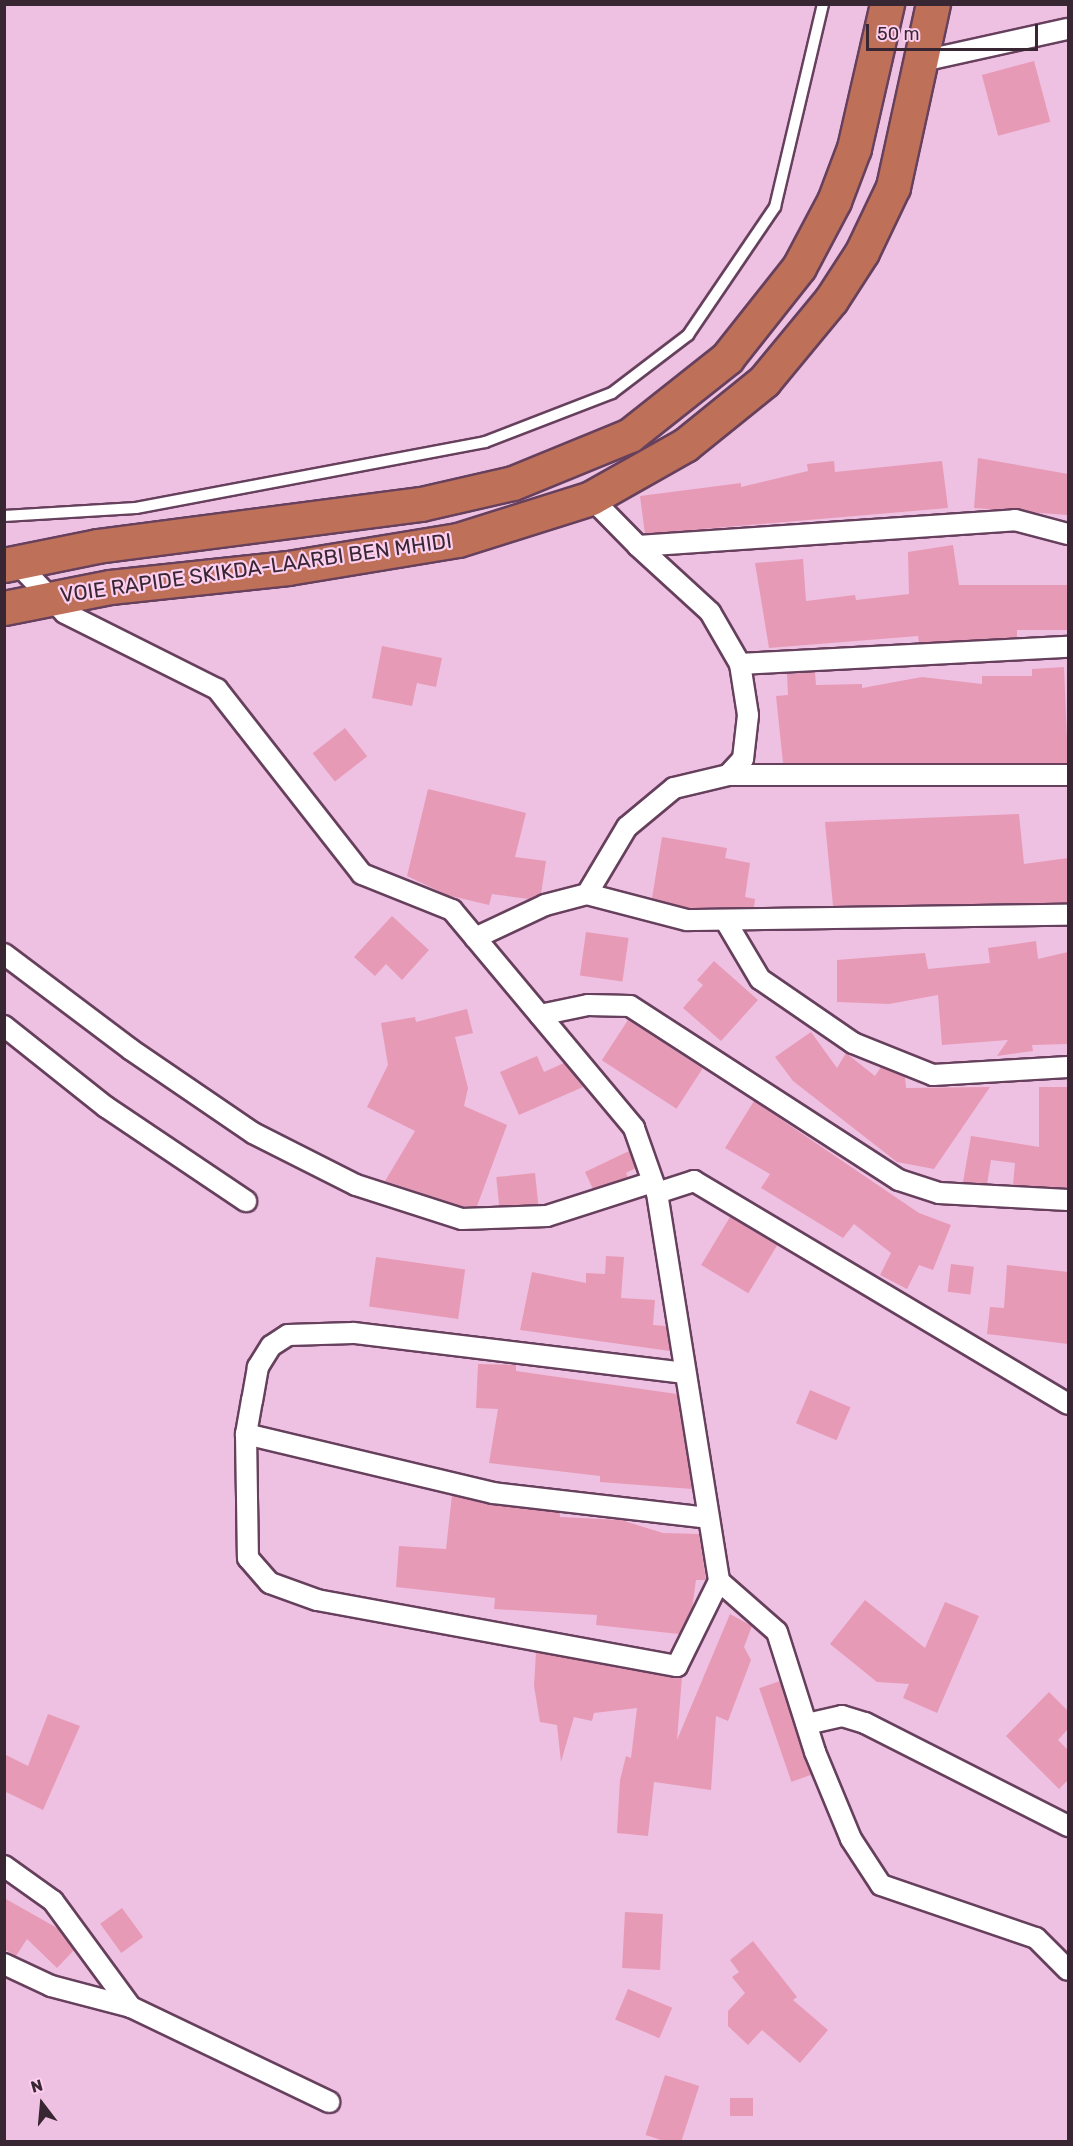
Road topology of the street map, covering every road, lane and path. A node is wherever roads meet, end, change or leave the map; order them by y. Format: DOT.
graph roads {
  1 [pos="823,4"];
  2 [pos="887,4"];
  3 [pos="933,4"];
  4 [pos="1068,28"];
  5 [pos="922,61"];
  6 [pos="591,498"];
  7 [pos="4,516"];
  8 [pos="1068,534"];
  9 [pos="638,546"];
  10 [pos="11,564"];
  11 [pos="47,599"];
  12 [pos="4,608"];
  13 [pos="1068,647"];
  14 [pos="740,664"];
  15 [pos="728,775"];
  16 [pos="1068,775"];
  17 [pos="588,894"];
  18 [pos="1068,915"];
  19 [pos="725,920"];
  20 [pos="475,938"];
  21 [pos="4,954"];
  22 [pos="540,1015"];
  23 [pos="4,1026"];
  24 [pos="1068,1067"];
  25 [pos="655,1187"];
  26 [pos="1068,1200"];
  27 [pos="246,1201"];
  28 [pos="685,1373"];
  29 [pos="1068,1404"];
  30 [pos="246,1434"];
  31 [pos="709,1518"];
  32 [pos="719,1581"];
  33 [pos="807,1724"];
  34 [pos="1068,1826"];
  35 [pos="4,1866"];
  36 [pos="4,1964"];
  37 [pos="1068,1970"];
  38 [pos="131,2007"];
  39 [pos="329,2102"];
  1 -- 7 [label="lane"];
  2 -- 10 [label="highway, VOIE RAPIDE SKIKDA-LAARBI BEN MHIDI"];
  3 -- 5 [label="highway, VOIE RAPIDE SKIKDA-LAARBI BEN MHIDI"];
  4 -- 5 [label="street"];
  5 -- 6 [label="highway, VOIE RAPIDE SKIKDA-LAARBI BEN MHIDI"];
  6 -- 9 [label="street"];
  6 -- 11 [label="highway, VOIE RAPIDE SKIKDA-LAARBI BEN MHIDI"];
  8 -- 9 [label="street"];
  9 -- 14 [label="street"];
  10 -- 11 [label="street"];
  11 -- 12 [label="highway, VOIE RAPIDE SKIKDA-LAARBI BEN MHIDI"];
  11 -- 20 [label="street"];
  13 -- 14 [label="street"];
  14 -- 15 [label="street"];
  15 -- 16 [label="street"];
  15 -- 17 [label="street"];
  17 -- 19 [label="street"];
  17 -- 20 [label="street"];
  18 -- 19 [label="street"];
  19 -- 24 [label="street"];
  20 -- 22 [label="street"];
  21 -- 25 [label="street"];
  22 -- 25 [label="street"];
  22 -- 26 [label="street"];
  23 -- 27 [label="street"];
  25 -- 28 [label="street"];
  25 -- 29 [label="street"];
  28 -- 30 [label="street"];
  28 -- 31 [label="street"];
  30 -- 31 [label="street"];
  30 -- 32 [label="street"];
  31 -- 32 [label="street"];
  32 -- 33 [label="street"];
  33 -- 34 [label="street"];
  33 -- 37 [label="street"];
  35 -- 38 [label="street"];
  36 -- 38 [label="street"];
  38 -- 39 [label="street"];
}
